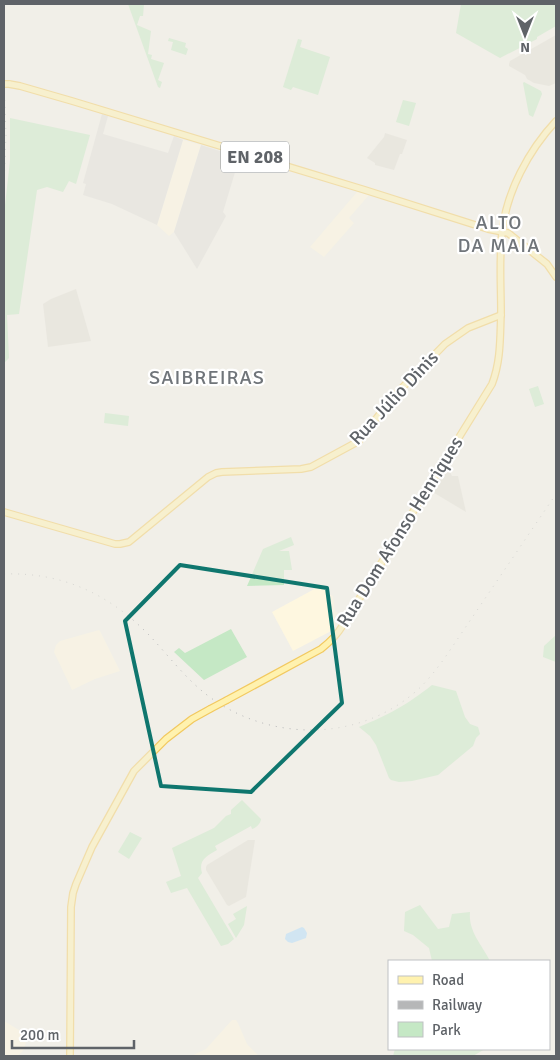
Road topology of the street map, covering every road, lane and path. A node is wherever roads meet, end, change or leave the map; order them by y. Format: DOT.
graph roads {
  1 [pos="6,84"];
  2 [pos="556,121"];
  3 [pos="502,232"];
  4 [pos="556,277"];
  5 [pos="500,316"];
  6 [pos="4,512"];
  7 [pos="70,1056"];
  1 -- 3 [label="main road, EN 208"];
  2 -- 3 [label="main road, Rua Dom Afonso Henriques"];
  3 -- 4 [label="main road, EN 208"];
  3 -- 5 [label="main road, Rua Dom Afonso Henriques"];
  5 -- 6 [label="main road, Rua Júlio Dinis"];
  5 -- 7 [label="main road, Rua Dom Afonso Henriques, bridge"];
}
